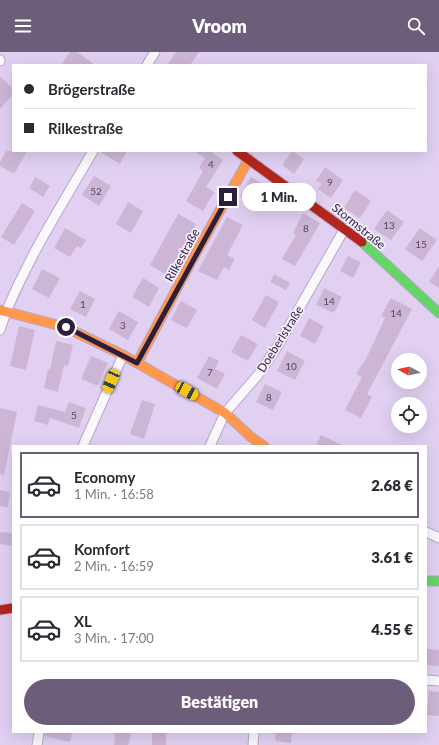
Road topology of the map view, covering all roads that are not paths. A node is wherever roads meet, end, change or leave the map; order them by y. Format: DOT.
graph roads {
  1 [pos="155,52"];
  2 [pos="148,64"];
  3 [pos="92,152"];
  4 [pos="238,152"];
  5 [pos="249,159"];
  6 [pos="345,228"];
  7 [pos="3,311"];
  8 [pos="439,313"];
  9 [pos="0,330"];
  10 [pos="122,355"];
  11 [pos="137,363"];
  12 [pos="225,413"];
  13 [pos="83,445"];
  14 [pos="210,445"];
  15 [pos="263,445"];
  16 [pos="427,532"];
  17 [pos="439,538"];
  18 [pos="427,581"];
  19 [pos="439,581"];
  20 [pos="12,608"];
  21 [pos="0,610"];
  22 [pos="427,680"];
  23 [pos="439,681"];
  24 [pos="40,733"];
  25 [pos="254,733"];
  26 [pos="37,745"];
  27 [pos="253,745"];
  1 -- 2 [label="street"];
  3 -- 7 [label="street"];
  4 -- 5 [label="street, Stormstraße"];
  5 -- 6 [label="street, Stormstraße"];
  5 -- 11 [label="street, Rilkestraße"];
  6 -- 8 [label="street, Stormstraße"];
  6 -- 12 [label="street, Doeberlstraße"];
  7 -- 9 [label="street"];
  7 -- 10 [label="street"];
  10 -- 11 [label="street"];
  10 -- 13 [label="street"];
  11 -- 12 [label="street"];
  12 -- 14 [label="street, Doeberlstraße"];
  12 -- 15 [label="street"];
  16 -- 17 [label="street"];
  18 -- 19 [label="street"];
  20 -- 21 [label="street"];
  22 -- 23 [label="street"];
  24 -- 26 [label="street"];
  25 -- 27 [label="street"];
}
